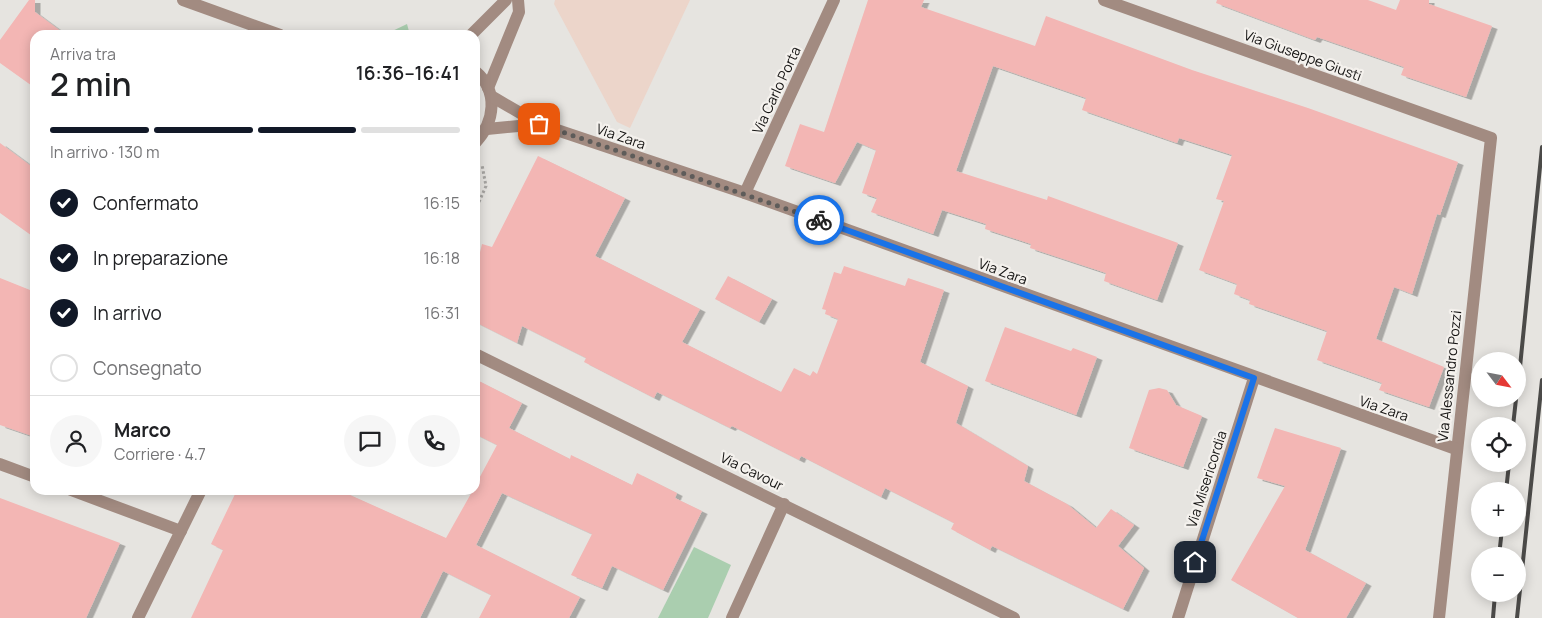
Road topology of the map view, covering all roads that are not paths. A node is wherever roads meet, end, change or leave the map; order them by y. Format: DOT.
graph roads {
  1 [pos="183,0"];
  2 [pos="506,0"];
  3 [pos="518,0"];
  4 [pos="834,0"];
  5 [pos="1104,0"];
  6 [pos="266,30"];
  7 [pos="477,30"];
  8 [pos="480,78"];
  9 [pos="490,92"];
  10 [pos="539,124"];
  11 [pos="486,129"];
  12 [pos="480,136"];
  13 [pos="1491,138"];
  14 [pos="745,193"];
  15 [pos="480,356"];
  16 [pos="1254,378"];
  17 [pos="1456,449"];
  18 [pos="0,464"];
  19 [pos="30,475"];
  20 [pos="85,495"];
  21 [pos="198,495"];
  22 [pos="784,504"];
  23 [pos="181,530"];
  24 [pos="138,618"];
  25 [pos="732,618"];
  26 [pos="1014,618"];
  27 [pos="1178,618"];
  28 [pos="1439,618"];
  1 -- 6 [label="street"];
  2 -- 7 [label="street"];
  3 -- 9 [label="street"];
  4 -- 14 [label="street, Via Carlo Porta"];
  5 -- 13 [label="street, Via Giuseppe Giusti"];
  8 -- 9 [label="street"];
  9 -- 10 [label="street, Via Zara"];
  9 -- 11 [label="street"];
  10 -- 11 [label="street, Via Zara"];
  10 -- 14 [label="street, Via Zara"];
  11 -- 12 [label="street"];
  13 -- 17 [label="street, Via Alessandro Pozzi"];
  14 -- 16 [label="street, Via Zara"];
  15 -- 22 [label="street, Via Cavour"];
  16 -- 17 [label="street, Via Zara"];
  16 -- 27 [label="street, Via Misericordia"];
  17 -- 28 [label="street, Via Alessandro Pozzi"];
  18 -- 19 [label="street"];
  20 -- 23 [label="street"];
  21 -- 23 [label="street"];
  22 -- 25 [label="street"];
  22 -- 26 [label="street, Via Cavour"];
  23 -- 24 [label="street"];
}
